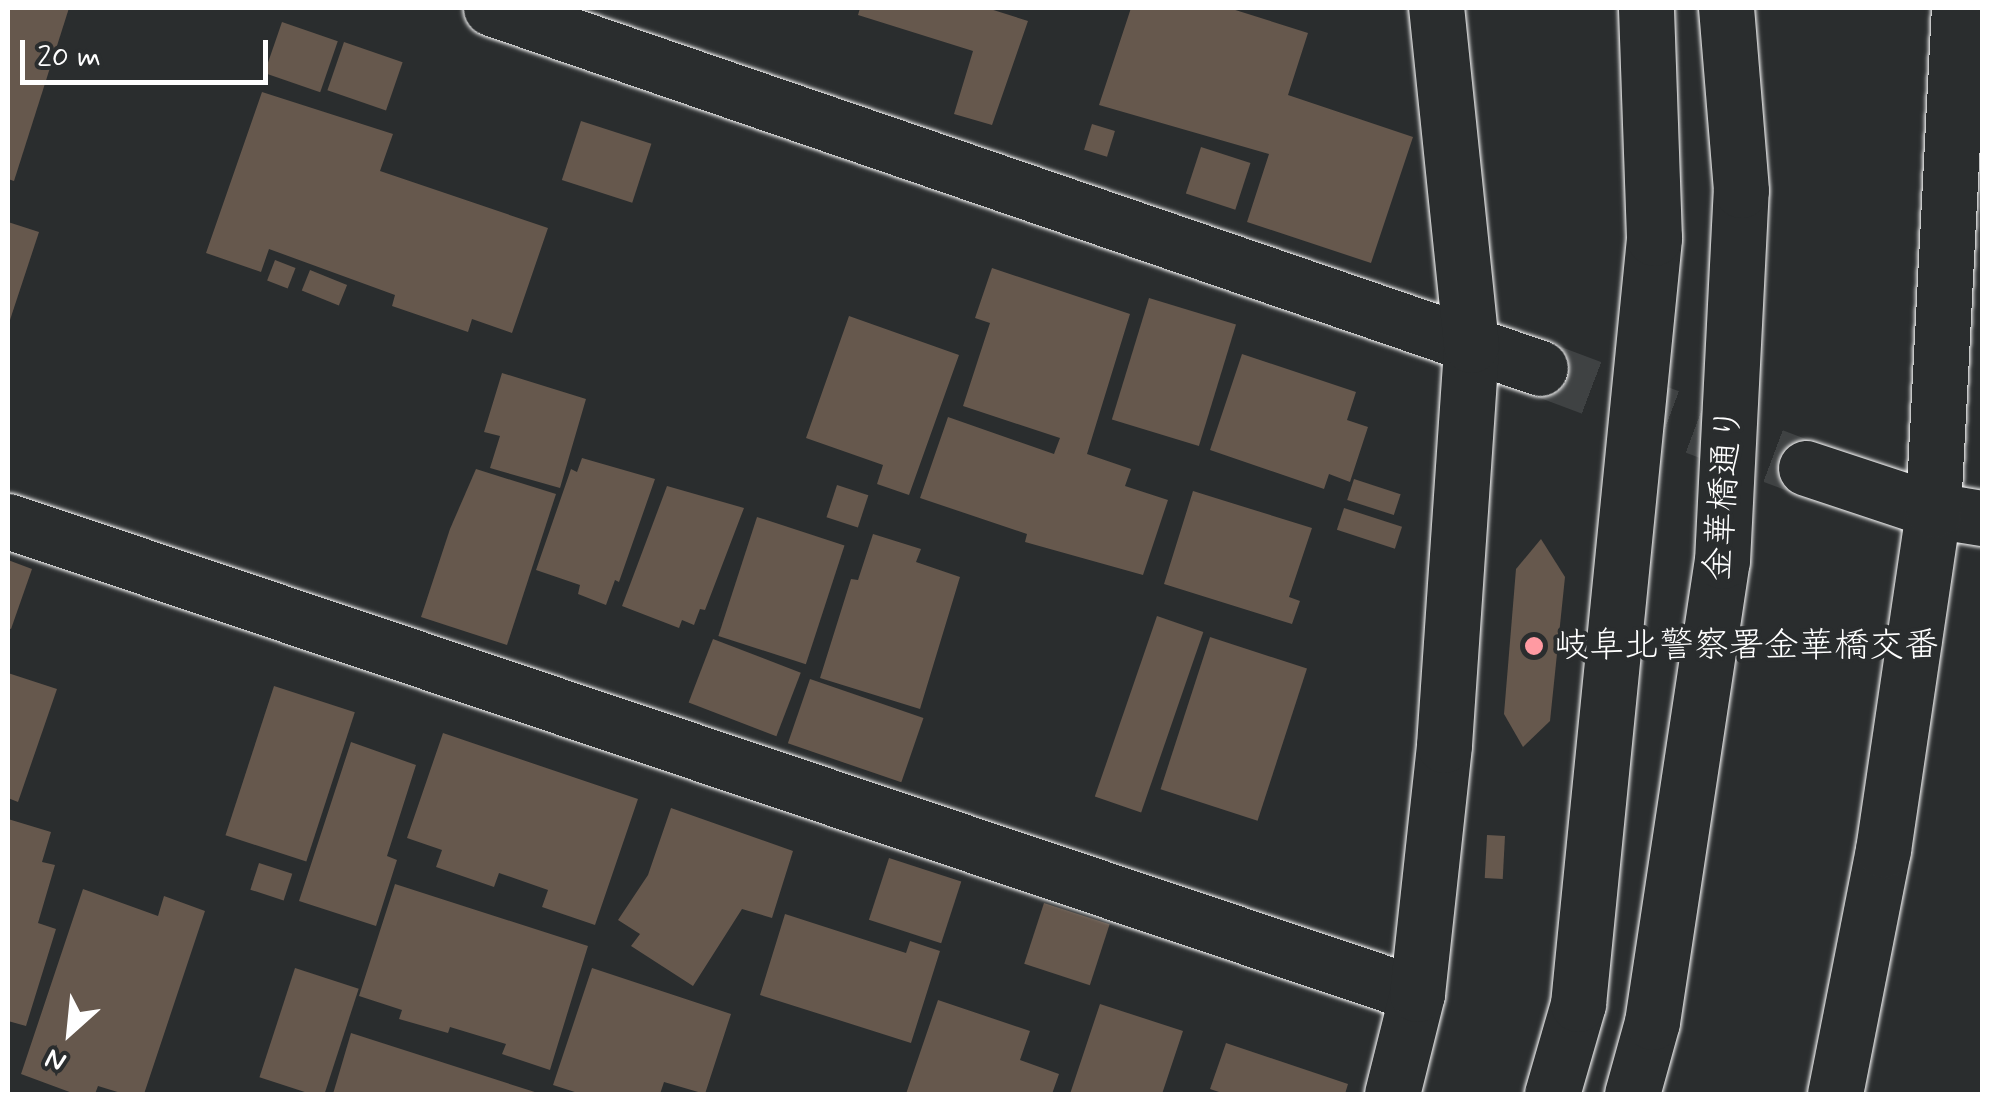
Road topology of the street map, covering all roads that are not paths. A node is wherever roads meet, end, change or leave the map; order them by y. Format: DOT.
graph roads {
  1 [pos="491,8"];
  2 [pos="1436,8"];
  3 [pos="1646,8"];
  4 [pos="1726,8"];
  5 [pos="1959,8"];
  6 [pos="1470,345"];
  7 [pos="1540,368"];
  8 [pos="1806,468"];
  9 [pos="1958,514"];
  10 [pos="8,521"];
  11 [pos="1417,994"];
  12 [pos="1392,1094"];
  13 [pos="1552,1094"];
  14 [pos="1632,1094"];
  15 [pos="1835,1094"];
  1 -- 6 [label="street"];
  2 -- 6 [label="street"];
  3 -- 13 [label="street"];
  4 -- 14 [label="street, 金華橋通り"];
  5 -- 9 [label="street"];
  6 -- 7 [label="street"];
  6 -- 11 [label="street"];
  8 -- 9 [label="street"];
  9 -- 15 [label="street"];
  10 -- 11 [label="street"];
  11 -- 12 [label="street"];
}
